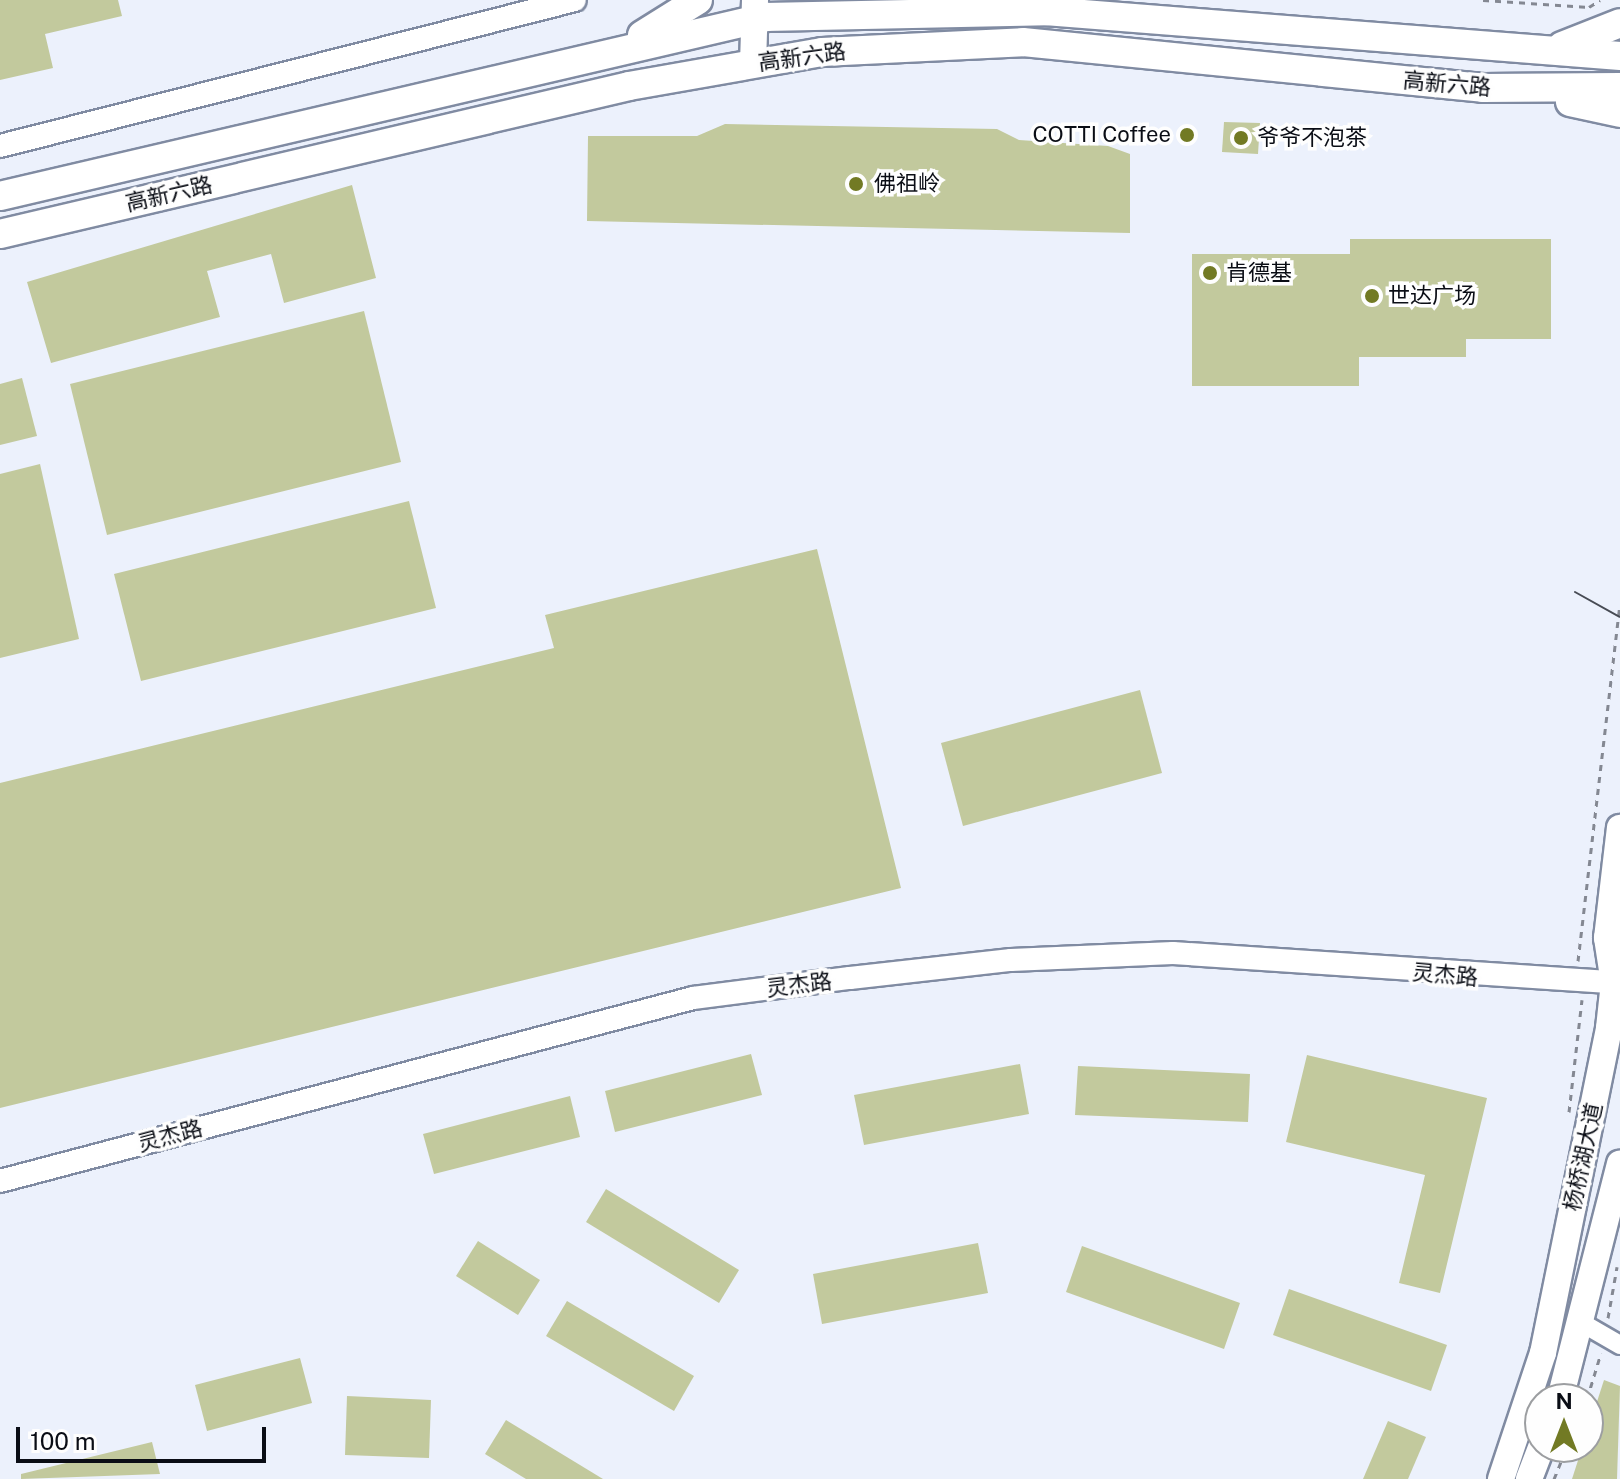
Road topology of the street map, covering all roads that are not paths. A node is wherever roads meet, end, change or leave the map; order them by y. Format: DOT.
graph roads {
  1 [pos="575,0"];
  2 [pos="698,0"];
  3 [pos="871,0"];
  4 [pos="761,10"];
  5 [pos="947,14"];
  6 [pos="1620,23"];
  7 [pos="1533,53"];
  8 [pos="596,56"];
  9 [pos="1620,56"];
  10 [pos="761,62"];
  11 [pos="1620,87"];
  12 [pos="1483,88"];
  13 [pos="1620,113"];
  14 [pos="0,146"];
  15 [pos="0,196"];
  16 [pos="0,234"];
  17 [pos="1619,838"];
  18 [pos="1620,874"];
  19 [pos="1617,983"];
  20 [pos="1620,1164"];
  21 [pos="0,1181"];
  22 [pos="1617,1194"];
  23 [pos="1582,1323"];
  24 [pos="1620,1345"];
  25 [pos="1565,1383"];
  26 [pos="1501,1479"];
  1 -- 14 [label="street"];
  2 -- 8 [label="main road"];
  3 -- 5 [label="main road"];
  4 -- 5 [label="main road, 高新六路"];
  4 -- 8 [label="main road, 高新六路"];
  4 -- 10 [label="main road"];
  5 -- 7 [label="main road, 高新六路"];
  6 -- 7 [label="main road"];
  7 -- 9 [label="main road, 高新六路"];
  8 -- 15 [label="main road, 高新六路"];
  10 -- 12 [label="main road, 高新六路"];
  10 -- 16 [label="main road, 高新六路"];
  11 -- 12 [label="main road, 高新六路"];
  12 -- 13 [label="main road"];
  17 -- 18 [label="main road"];
  17 -- 19 [label="main road, 杨桥湖大道"];
  19 -- 21 [label="street, 灵杰路"];
  19 -- 26 [label="main road, 杨桥湖大道"];
  20 -- 22 [label="main road, 杨桥湖大道"];
  22 -- 23 [label="main road, 杨桥湖大道"];
  23 -- 24 [label="street"];
  23 -- 25 [label="main road, 杨桥湖大道"];
}
